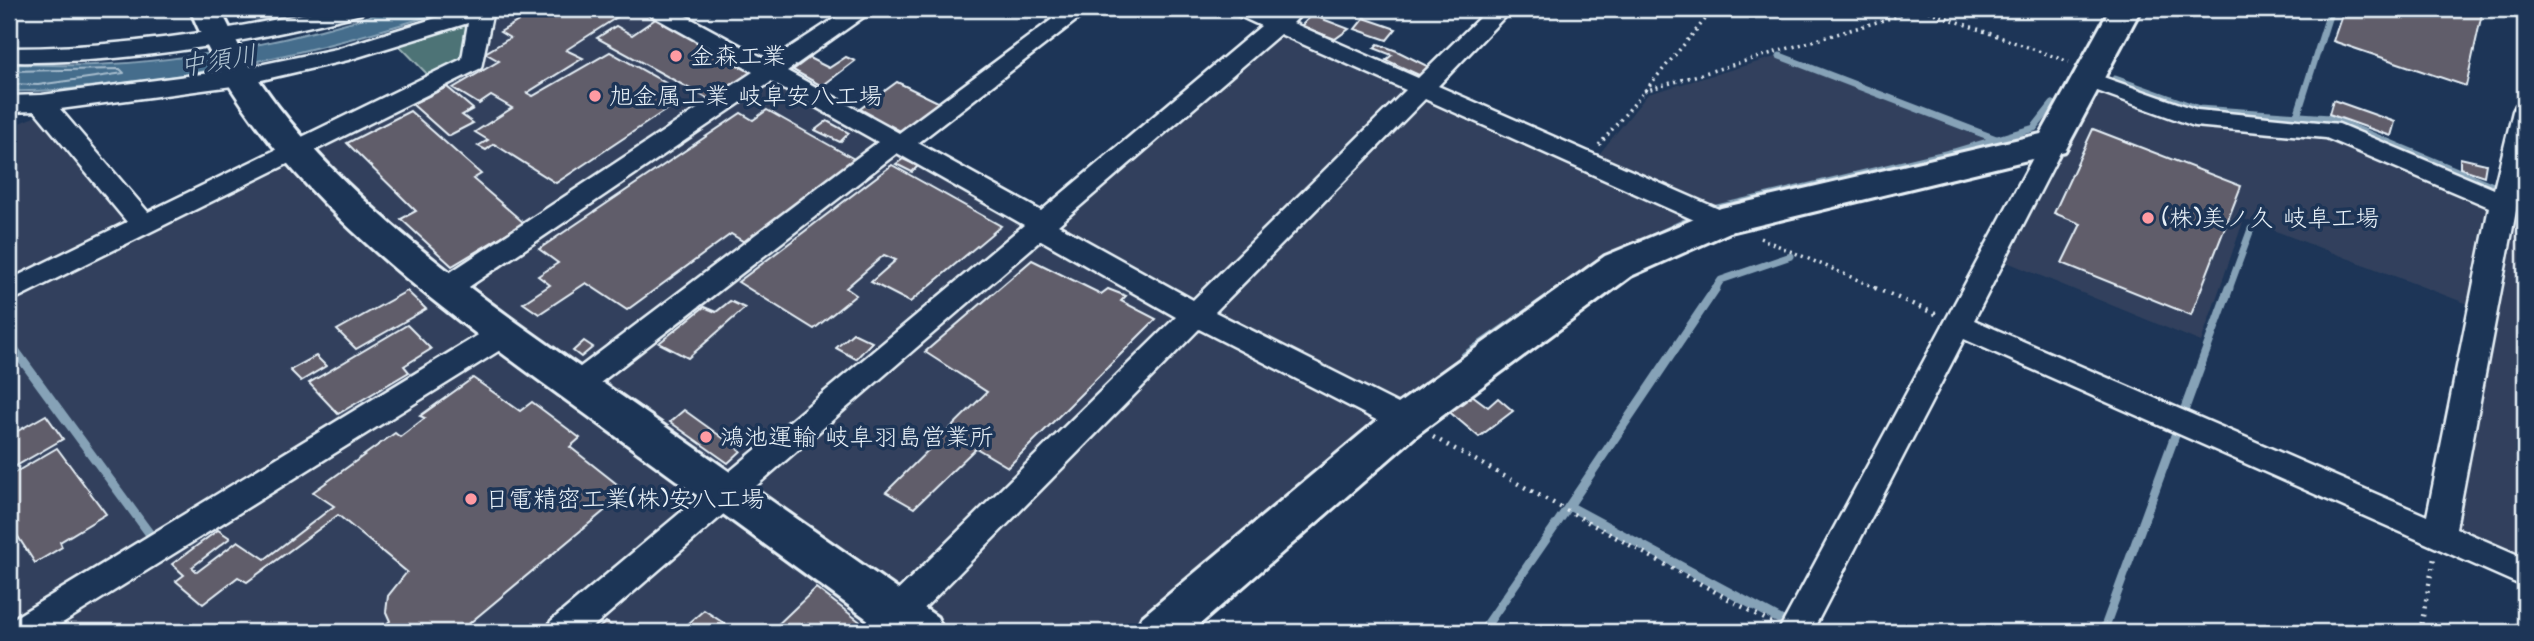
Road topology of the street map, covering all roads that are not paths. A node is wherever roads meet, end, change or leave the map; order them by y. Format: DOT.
graph roads {
  1 [pos="205,9"];
  2 [pos="353,9"];
  3 [pos="484,9"];
  4 [pos="657,9"];
  5 [pos="864,9"];
  6 [pos="1080,9"];
  7 [pos="1243,9"];
  8 [pos="1501,9"];
  9 [pos="2125,9"];
  10 [pos="1286,16"];
  11 [pos="219,39"];
  12 [pos="9,55"];
  13 [pos="769,72"];
  14 [pos="239,75"];
  15 [pos="2089,75"];
  16 [pos="1423,88"];
  17 [pos="42,103"];
  18 [pos="9,104"];
  19 [pos="2525,111"];
  20 [pos="898,143"];
  21 [pos="2053,143"];
  22 [pos="298,151"];
  23 [pos="2512,200"];
  24 [pos="1721,220"];
  25 [pos="143,224"];
  26 [pos="1042,225"];
  27 [pos="447,288"];
  28 [pos="9,292"];
  29 [pos="1198,316"];
  30 [pos="1957,324"];
  31 [pos="503,334"];
  32 [pos="577,385"];
  33 [pos="1405,421"];
  34 [pos="726,493"];
  35 [pos="2439,536"];
  36 [pos="2525,573"];
  37 [pos="899,626"];
  38 [pos="1786,629"];
  39 [pos="19,632"];
  40 [pos="563,632"];
  41 [pos="1158,632"];
  1 -- 11 [label="street"];
  2 -- 11 [label="street"];
  3 -- 14 [label="street"];
  3 -- 22 [label="street"];
  4 -- 13 [label="street"];
  5 -- 13 [label="street"];
  6 -- 20 [label="street"];
  7 -- 10 [label="street"];
  8 -- 16 [label="street"];
  9 -- 15 [label="street"];
  10 -- 16 [label="street"];
  10 -- 26 [label="street"];
  11 -- 12 [label="street"];
  11 -- 14 [label="street"];
  13 -- 20 [label="street"];
  13 -- 27 [label="street"];
  14 -- 17 [label="street"];
  14 -- 22 [label="street"];
  15 -- 21 [label="street"];
  15 -- 23 [label="street"];
  16 -- 24 [label="street"];
  16 -- 29 [label="street"];
  17 -- 18 [label="street"];
  17 -- 25 [label="street"];
  19 -- 23 [label="street"];
  20 -- 26 [label="street"];
  20 -- 32 [label="street"];
  21 -- 24 [label="street"];
  21 -- 30 [label="street"];
  22 -- 25 [label="street"];
  22 -- 27 [label="street"];
  23 -- 35 [label="street"];
  24 -- 33 [label="street"];
  25 -- 28 [label="street"];
  26 -- 29 [label="street"];
  26 -- 34 [label="street"];
  27 -- 31 [label="street"];
  29 -- 33 [label="street"];
  29 -- 37 [label="street"];
  30 -- 35 [label="street"];
  30 -- 38 [label="street"];
  31 -- 32 [label="street"];
  31 -- 39 [label="street"];
  32 -- 34 [label="street"];
  33 -- 41 [label="street"];
  34 -- 37 [label="street"];
  34 -- 40 [label="street"];
  35 -- 36 [label="street"];
}
